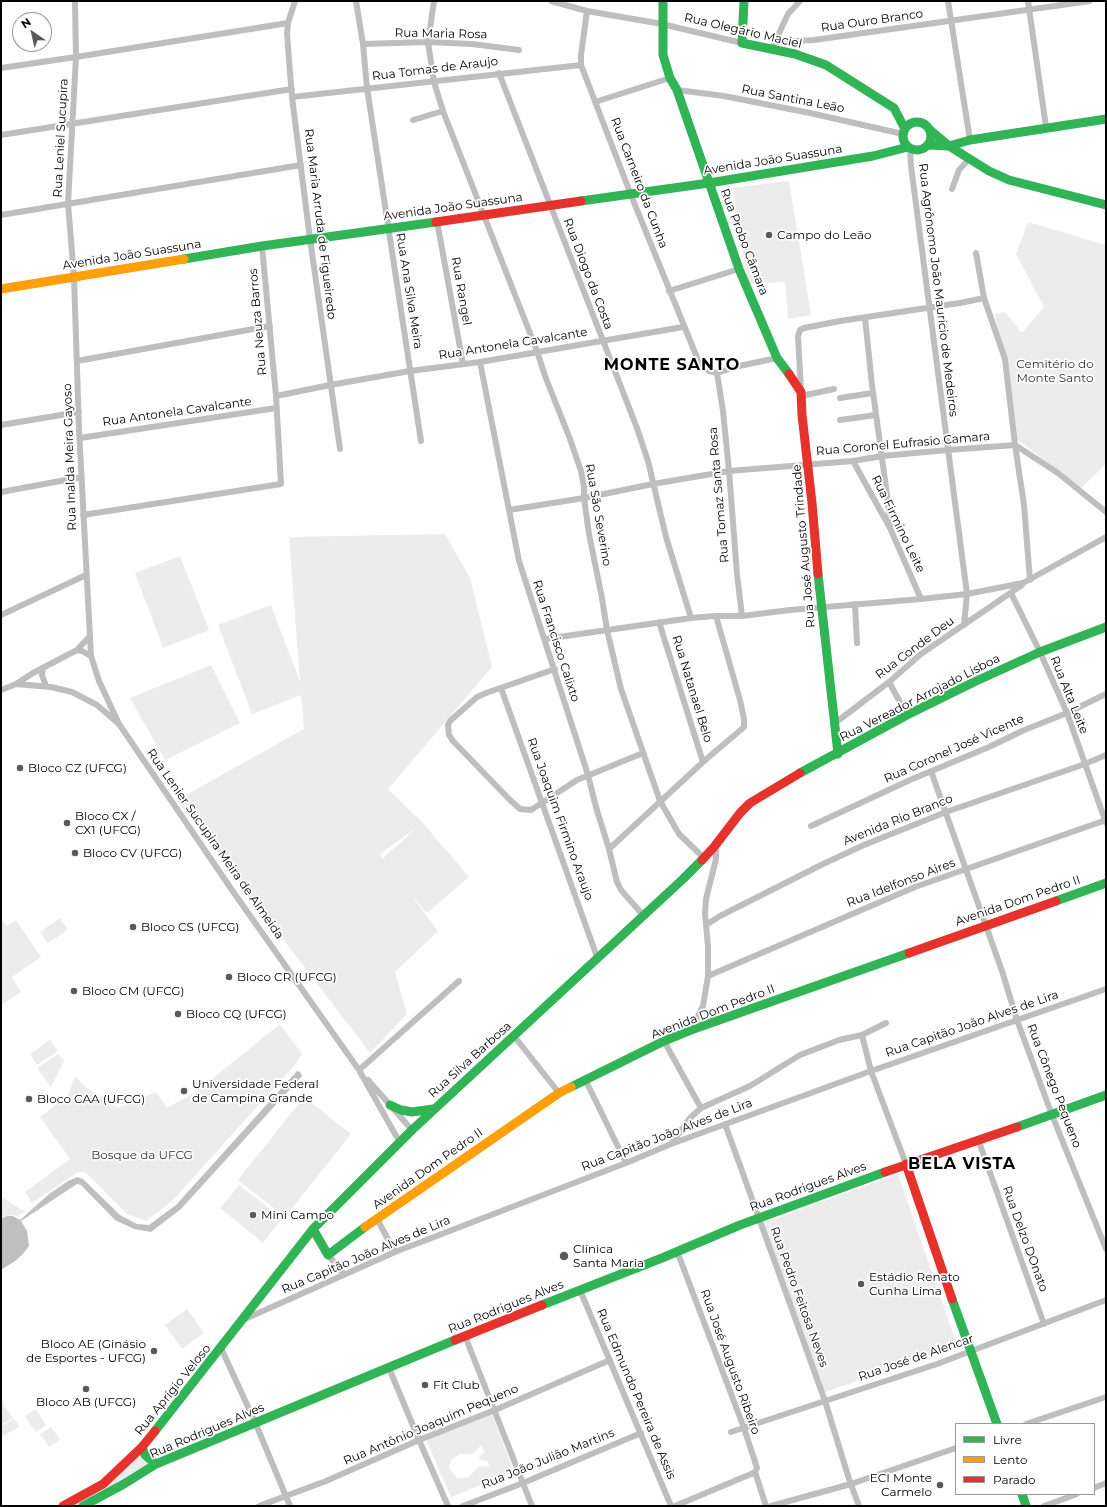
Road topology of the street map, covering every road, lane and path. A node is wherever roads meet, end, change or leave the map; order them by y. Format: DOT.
graph roads {
  1 [pos="75,1"];
  2 [pos="295,1"];
  3 [pos="356,1"];
  4 [pos="434,1"];
  5 [pos="551,1"];
  6 [pos="663,1"];
  7 [pos="744,1"];
  8 [pos="800,1"];
  9 [pos="948,1"];
  10 [pos="1028,1"];
  11 [pos="1090,1"];
  12 [pos="1029,10"];
  13 [pos="587,11"];
  14 [pos="951,20"];
  15 [pos="288,23"];
  16 [pos="662,24"];
  17 [pos="428,42"];
  18 [pos="742,43"];
  19 [pos="362,44"];
  20 [pos="773,46"];
  21 [pos="519,50"];
  22 [pos="76,57"];
  23 [pos="580,65"];
  24 [pos="1,68"];
  25 [pos="499,73"];
  26 [pos="670,78"];
  27 [pos="434,82"];
  28 [pos="292,88"];
  29 [pos="367,88"];
  30 [pos="677,90"];
  31 [pos="292,97"];
  32 [pos="595,102"];
  33 [pos="443,111"];
  34 [pos="1106,119"];
  35 [pos="413,120"];
  36 [pos="72,123"];
  37 [pos="1046,128"];
  38 [pos="930,130"];
  39 [pos="904,131"];
  40 [pos="1,135"];
  41 [pos="970,140"];
  42 [pos="928,145"];
  43 [pos="949,146"];
  44 [pos="909,148"];
  45 [pos="970,158"];
  46 [pos="301,165"];
  47 [pos="708,184"];
  48 [pos="952,189"];
  49 [pos="631,195"];
  50 [pos="68,203"];
  51 [pos="549,205"];
  52 [pos="1106,205"];
  53 [pos="1,215"];
  54 [pos="484,215"];
  55 [pos="437,221"];
  56 [pos="388,229"];
  57 [pos="310,239"];
  58 [pos="262,246"];
  59 [pos="976,253"];
  60 [pos="739,269"];
  61 [pos="74,277"];
  62 [pos="1,289"];
  63 [pos="669,290"];
  64 [pos="984,298"];
  65 [pos="929,307"];
  66 [pos="865,318"];
  67 [pos="270,326"];
  68 [pos="684,327"];
  69 [pos="603,341"];
  70 [pos="536,351"];
  71 [pos="777,358"];
  72 [pos="77,361"];
  73 [pos="480,362"];
  74 [pos="463,364"];
  75 [pos="410,371"];
  76 [pos="717,373"];
  77 [pos="330,385"];
  78 [pos="834,389"];
  79 [pos="873,393"];
  80 [pos="801,394"];
  81 [pos="276,396"];
  82 [pos="840,398"];
  83 [pos="276,408"];
  84 [pos="79,412"];
  85 [pos="876,415"];
  86 [pos="840,420"];
  87 [pos="1,425"];
  88 [pos="80,438"];
  89 [pos="421,442"];
  90 [pos="1014,445"];
  91 [pos="340,449"];
  92 [pos="948,450"];
  93 [pos="882,456"];
  94 [pos="853,460"];
  95 [pos="808,464"];
  96 [pos="729,471"];
  97 [pos="82,477"];
  98 [pos="653,484"];
  99 [pos="1,492"];
  100 [pos="584,498"];
  101 [pos="509,510"];
  102 [pos="1106,512"];
  103 [pos="83,515"];
  104 [pos="890,528"];
  105 [pos="1106,537"];
  106 [pos="86,574"];
  107 [pos="1030,580"];
  108 [pos="1023,583"];
  109 [pos="1011,593"];
  110 [pos="967,594"];
  111 [pos="921,599"];
  112 [pos="855,604"];
  113 [pos="821,607"];
  114 [pos="1,615"];
  115 [pos="716,616"];
  116 [pos="742,616"];
  117 [pos="691,618"];
  118 [pos="659,622"];
  119 [pos="964,625"];
  120 [pos="1106,627"];
  121 [pos="607,630"];
  122 [pos="90,636"];
  123 [pos="545,639"];
  124 [pos="857,644"];
  125 [pos="77,650"];
  126 [pos="1040,652"];
  127 [pos="91,656"];
  128 [pos="43,668"];
  129 [pos="555,669"];
  130 [pos="889,682"];
  131 [pos="16,684"];
  132 [pos="46,686"];
  133 [pos="501,688"];
  134 [pos="1,690"];
  135 [pos="1106,694"];
  136 [pos="108,698"];
  137 [pos="97,705"];
  138 [pos="1066,713"];
  139 [pos="907,716"];
  140 [pos="835,722"];
  141 [pos="119,724"];
  142 [pos="643,753"];
  143 [pos="838,754"];
  144 [pos="1106,755"];
  145 [pos="703,762"];
  146 [pos="1085,764"];
  147 [pos="931,771"];
  148 [pos="588,775"];
  149 [pos="660,801"];
  150 [pos="542,803"];
  151 [pos="750,803"];
  152 [pos="946,812"];
  153 [pos="1106,821"];
  154 [pos="811,826"];
  155 [pos="714,847"];
  156 [pos="609,849"];
  157 [pos="704,858"];
  158 [pos="967,870"];
  159 [pos="1106,883"];
  160 [pos="643,915"];
  161 [pos="706,925"];
  162 [pos="985,925"];
  163 [pos="597,957"];
  164 [pos="708,976"];
  165 [pos="459,981"];
  166 [pos="1106,990"];
  167 [pos="1017,1020"];
  168 [pos="886,1023"];
  169 [pos="691,1030"];
  170 [pos="862,1035"];
  171 [pos="514,1036"];
  172 [pos="664,1041"];
  173 [pos="359,1070"];
  174 [pos="871,1071"];
  175 [pos="585,1079"];
  176 [pos="559,1092"];
  177 [pos="1106,1095"];
  178 [pos="390,1105"];
  179 [pos="701,1108"];
  180 [pos="434,1109"];
  181 [pos="1052,1115"];
  182 [pos="725,1124"];
  183 [pos="412,1130"];
  184 [pos="978,1139"];
  185 [pos="399,1141"];
  186 [pos="671,1144"];
  187 [pos="626,1163"];
  188 [pos="906,1164"];
  189 [pos="759,1218"];
  190 [pos="378,1219"];
  191 [pos="313,1229"];
  192 [pos="1106,1249"];
  193 [pos="677,1251"];
  194 [pos="394,1252"];
  195 [pos="328,1255"];
  196 [pos="344,1274"];
  197 [pos="580,1290"];
  198 [pos="1106,1300"];
  199 [pos="243,1320"];
  200 [pos="1044,1324"];
  201 [pos="465,1336"];
  202 [pos="222,1348"];
  203 [pos="970,1351"];
  204 [pos="610,1360"];
  205 [pos="390,1368"];
  206 [pos="1106,1398"];
  207 [pos="825,1401"];
  208 [pos="495,1410"];
  209 [pos="255,1422"];
  210 [pos="997,1423"];
  211 [pos="1029,1423"];
  212 [pos="744,1428"];
  213 [pos="731,1432"];
  214 [pos="641,1434"];
  215 [pos="419,1440"];
  216 [pos="142,1447"];
  217 [pos="955,1448"];
  218 [pos="156,1464"];
  219 [pos="755,1472"];
  220 [pos="850,1481"];
  221 [pos="523,1483"];
  222 [pos="1106,1483"];
  223 [pos="1095,1488"];
  224 [pos="1022,1495"];
  225 [pos="1074,1495"];
  226 [pos="285,1496"];
  227 [pos="63,1506"];
  228 [pos="83,1506"];
  229 [pos="259,1506"];
  230 [pos="290,1506"];
  231 [pos="448,1506"];
  232 [pos="463,1506"];
  233 [pos="532,1506"];
  234 [pos="671,1506"];
  235 [pos="675,1506"];
  236 [pos="766,1506"];
  237 [pos="772,1506"];
  238 [pos="859,1506"];
  239 [pos="1026,1506"];
  240 [pos="1044,1506"];
  1 -- 22 [label="street, Rua Leniel Sucupira"];
  2 -- 15 [label="street, Rua Maria Arruda de Figueiredo"];
  3 -- 19 [label="street, Rua Ana Silva Meira"];
  4 -- 17 [label="street, Rua São Severino"];
  5 -- 13 [label="street, Rua Olegário Maciel"];
  6 -- 16 [label="main road, Rua Probo Câmara"];
  7 -- 18 [label="main road"];
  8 -- 20 [label="street"];
  9 -- 14 [label="street"];
  10 -- 12 [label="street"];
  11 -- 12 [label="street, Rua Ouro Branco"];
  12 -- 14 [label="street, Rua Ouro Branco"];
  12 -- 37 [label="street"];
  13 -- 16 [label="street, Rua Olegário Maciel"];
  13 -- 23 [label="street, Rua Carneiro da Cunha"];
  14 -- 20 [label="street, Rua Ouro Branco"];
  14 -- 41 [label="street"];
  15 -- 22 [label="street"];
  15 -- 28 [label="street, Rua Maria Arruda de Figueiredo"];
  16 -- 18 [label="street, Rua Olegário Maciel"];
  16 -- 26 [label="main road, Rua Probo Câmara"];
  17 -- 19 [label="street, Rua Maria Rosa"];
  17 -- 21 [label="street, Rua Maria Rosa"];
  17 -- 27 [label="street, Rua São Severino"];
  18 -- 20 [label="main road, Rua Olegário Maciel"];
  19 -- 29 [label="street, Rua Ana Silva Meira"];
  20 -- 39 [label="main road, Rua Olegário Maciel"];
  22 -- 24 [label="street"];
  22 -- 36 [label="street, Rua Leniel Sucupira"];
  23 -- 25 [label="street, Rua Tomas de Araujo"];
  23 -- 32 [label="street, Rua Carneiro da Cunha"];
  25 -- 27 [label="street, Rua Tomas de Araujo"];
  25 -- 51 [label="street, Rua Diogo da Costa"];
  26 -- 30 [label="main road, Rua Probo Câmara"];
  26 -- 32 [label="street"];
  27 -- 29 [label="street, Rua Tomas de Araujo"];
  27 -- 33 [label="street, Rua São Severino"];
  28 -- 31 [label="street, Rua Maria Arruda de Figueiredo"];
  28 -- 36 [label="street"];
  29 -- 31 [label="street, Rua Tomas de Araujo"];
  29 -- 56 [label="street, Rua Ana Silva Meira"];
  30 -- 39 [label="street, Rua Santina Leão"];
  30 -- 47 [label="main road, Rua Probo Câmara"];
  31 -- 46 [label="street, Rua Maria Arruda de Figueiredo"];
  32 -- 49 [label="street, Rua Carneiro da Cunha"];
  33 -- 35 [label="street"];
  33 -- 54 [label="street, Rua São Severino"];
  34 -- 37 [label="main road"];
  36 -- 40 [label="street"];
  36 -- 50 [label="street, Rua Leniel Sucupira"];
  37 -- 41 [label="main road"];
  38 -- 39 [label="main road"];
  38 -- 42 [label="main road"];
  38 -- 43 [label="main road"];
  39 -- 44 [label="main road"];
  41 -- 43 [label="main road"];
  42 -- 43 [label="main road"];
  42 -- 44 [label="main road"];
  43 -- 45 [label="main road"];
  44 -- 47 [label="main road, Avenida João Suassuna"];
  44 -- 65 [label="street, Rua Agrônomo João Maurício de Medeiros"];
  45 -- 48 [label="street"];
  45 -- 52 [label="main road"];
  46 -- 50 [label="street"];
  46 -- 57 [label="street, Rua Maria Arruda de Figueiredo"];
  47 -- 49 [label="main road, Avenida João Suassuna"];
  47 -- 60 [label="main road, Rua Probo Câmara"];
  49 -- 51 [label="main road, Avenida João Suassuna"];
  49 -- 63 [label="street, Rua Carneiro da Cunha"];
  50 -- 53 [label="street"];
  50 -- 61 [label="street, Rua Leniel Sucupira"];
  51 -- 54 [label="main road, Avenida João Suassuna"];
  51 -- 69 [label="street, Rua Diogo da Costa"];
  54 -- 55 [label="main road, Avenida João Suassuna"];
  54 -- 70 [label="street, Rua São Severino"];
  55 -- 56 [label="main road, Avenida João Suassuna"];
  55 -- 74 [label="street, Rua Rangel"];
  56 -- 57 [label="main road, Avenida João Suassuna"];
  56 -- 75 [label="street, Rua Ana Silva Meira"];
  57 -- 58 [label="main road, Avenida João Suassuna"];
  57 -- 77 [label="street, Rua Maria Arruda de Figueiredo"];
  58 -- 61 [label="main road, Avenida João Suassuna"];
  58 -- 67 [label="street, Rua Neuza Barros"];
  59 -- 64 [label="street"];
  60 -- 63 [label="street"];
  60 -- 71 [label="main road, Rua Probo Câmara"];
  61 -- 62 [label="main road, Avenida João Suassuna"];
  61 -- 72 [label="street, Rua Inalda Meira Gayoso"];
  63 -- 68 [label="street, Rua Carneiro da Cunha"];
  64 -- 65 [label="street"];
  64 -- 90 [label="street"];
  65 -- 66 [label="street"];
  65 -- 92 [label="street, Rua Agrônomo João Maurício de Medeiros"];
  66 -- 79 [label="street"];
  66 -- 80 [label="street, Rua José Augusto Trindade"];
  67 -- 72 [label="street"];
  67 -- 81 [label="street, Rua Neuza Barros"];
  68 -- 69 [label="street, Rua Antonela Cavalcante"];
  68 -- 76 [label="street, Rua Carneiro da Cunha"];
  69 -- 70 [label="street, Rua Antonela Cavalcante"];
  69 -- 98 [label="street, Rua Diogo da Costa"];
  70 -- 73 [label="street, Rua Antonela Cavalcante"];
  70 -- 100 [label="street, Rua São Severino"];
  71 -- 76 [label="street"];
  71 -- 80 [label="main road, Rua Probo Câmara"];
  72 -- 84 [label="street, Rua Inalda Meira Gayoso"];
  73 -- 74 [label="street, Rua Antonela Cavalcante"];
  73 -- 101 [label="street, Rua Francisco Calixto"];
  74 -- 75 [label="street, Rua Antonela Cavalcante"];
  75 -- 77 [label="street, Rua Antonela Cavalcante"];
  75 -- 89 [label="street, Rua Ana Silva Meira"];
  76 -- 96 [label="street, Rua Tomaz Santa Rosa"];
  77 -- 81 [label="street, Rua Antonela Cavalcante"];
  77 -- 91 [label="street, Rua Maria Arruda de Figueiredo"];
  78 -- 80 [label="street"];
  79 -- 82 [label="street"];
  79 -- 85 [label="street"];
  80 -- 95 [label="main road, Rua José Augusto Trindade"];
  81 -- 83 [label="street, Rua Neuza Barros"];
  83 -- 88 [label="street, Rua Antonela Cavalcante"];
  83 -- 103 [label="street, Rua Neuza Barros"];
  84 -- 87 [label="street"];
  84 -- 88 [label="street, Rua Inalda Meira Gayoso"];
  85 -- 86 [label="street"];
  85 -- 93 [label="street"];
  88 -- 97 [label="street, Rua Inalda Meira Gayoso"];
  90 -- 92 [label="street, Rua Coronel Eufrasio Camara"];
  90 -- 102 [label="street"];
  90 -- 107 [label="street"];
  92 -- 93 [label="street, Rua Coronel Eufrasio Camara"];
  92 -- 110 [label="street, Rua Agrônomo João Maurício de Medeiros"];
  93 -- 94 [label="street, Rua Coronel Eufrasio Camara"];
  93 -- 104 [label="street"];
  94 -- 95 [label="street, Rua Coronel Eufrasio Camara"];
  94 -- 104 [label="street, Rua Firmino Leite"];
  95 -- 96 [label="street, Rua Coronel Eufrasio Camara"];
  95 -- 113 [label="main road, Rua José Augusto Trindade"];
  96 -- 98 [label="street, Rua Coronel Eufrasio Camara"];
  96 -- 116 [label="street, Rua Tomaz Santa Rosa"];
  97 -- 99 [label="street"];
  97 -- 103 [label="street, Rua Inalda Meira Gayoso"];
  98 -- 100 [label="street, Rua Coronel Eufrasio Camara"];
  98 -- 117 [label="street, Rua Diogo da Costa"];
  100 -- 101 [label="street, Rua Coronel Eufrasio Camara"];
  100 -- 121 [label="street, Rua São Severino"];
  101 -- 123 [label="street, Rua Francisco Calixto"];
  103 -- 106 [label="street, Rua Inalda Meira Gayoso"];
  104 -- 111 [label="street, Rua Firmino Leite"];
  105 -- 107 [label="street"];
  106 -- 114 [label="street"];
  106 -- 122 [label="street, Rua Inalda Meira Gayoso"];
  107 -- 108 [label="street"];
  108 -- 109 [label="street"];
  108 -- 110 [label="street"];
  109 -- 119 [label="street, Rua Conde Deu"];
  109 -- 126 [label="street, Rua Alta Leite"];
  110 -- 111 [label="street"];
  110 -- 119 [label="street, Rua Agrônomo João Maurício de Medeiros"];
  111 -- 112 [label="street"];
  112 -- 113 [label="street"];
  112 -- 124 [label="street"];
  113 -- 116 [label="street"];
  113 -- 140 [label="main road, Rua José Augusto Trindade"];
  115 -- 116 [label="street"];
  115 -- 117 [label="street"];
  115 -- 145 [label="street"];
  117 -- 118 [label="street"];
  118 -- 121 [label="street"];
  118 -- 145 [label="street, Rua Natanael Belo"];
  119 -- 130 [label="street, Rua Conde Deu"];
  120 -- 126 [label="main road, Rua Vereador Arrojado Lisboa"];
  121 -- 123 [label="street"];
  121 -- 142 [label="street, Rua São Severino"];
  122 -- 125 [label="street"];
  122 -- 127 [label="street, Rua Inalda Meira Gayoso"];
  123 -- 129 [label="street, Rua Francisco Calixto"];
  125 -- 127 [label="street"];
  125 -- 128 [label="street"];
  126 -- 138 [label="street, Rua Alta Leite"];
  126 -- 139 [label="main road, Rua Vereador Arrojado Lisboa"];
  127 -- 136 [label="street, Rua Inalda Meira Gayoso"];
  128 -- 131 [label="street"];
  128 -- 132 [label="street"];
  129 -- 133 [label="street"];
  129 -- 148 [label="street, Rua Francisco Calixto"];
  130 -- 139 [label="street"];
  130 -- 140 [label="street, Rua Conde Deu"];
  131 -- 132 [label="street, Rua Lenier Sucupira Meira de Almeida"];
  131 -- 134 [label="street"];
  132 -- 137 [label="street, Rua Lenier Sucupira Meira de Almeida"];
  133 -- 150 [label="street, Rua Joaquim Firmino Araujo"];
  133 -- 150 [label="street"];
  135 -- 138 [label="street, Rua Coronel José Vicente"];
  136 -- 137 [label="street"];
  136 -- 141 [label="street, Rua Inalda Meira Gayoso"];
  137 -- 141 [label="street, Rua Lenier Sucupira Meira de Almeida"];
  138 -- 146 [label="street, Rua Alta Leite"];
  138 -- 147 [label="street, Rua Coronel José Vicente"];
  139 -- 143 [label="main road, Rua Vereador Arrojado Lisboa"];
  140 -- 143 [label="main road, Rua José Augusto Trindade"];
  141 -- 173 [label="street, Rua Lenier Sucupira Meira de Almeida"];
  142 -- 148 [label="street"];
  142 -- 149 [label="street, Rua São Severino"];
  143 -- 151 [label="main road, Rua Vereador Arrojado Lisboa"];
  144 -- 146 [label="street, Avenida Rio Branco"];
  145 -- 149 [label="street"];
  146 -- 152 [label="street, Avenida Rio Branco"];
  146 -- 153 [label="street, Rua Alta Leite"];
  147 -- 152 [label="street, Rua Cônego Pequeno"];
  147 -- 154 [label="street, Rua Coronel José Vicente"];
  148 -- 150 [label="street"];
  148 -- 156 [label="street, Rua Francisco Calixto"];
  149 -- 156 [label="street"];
  149 -- 157 [label="street, Rua São Severino"];
  150 -- 163 [label="street, Rua Joaquim Firmino Araujo"];
  151 -- 155 [label="main road, Rua Silva Barbosa"];
  152 -- 158 [label="street, Rua Cônego Pequeno"];
  152 -- 161 [label="street, Avenida Rio Branco"];
  153 -- 158 [label="street, Rua Idelfonso Aires"];
  155 -- 157 [label="main road, Rua Silva Barbosa"];
  155 -- 161 [label="street"];
  156 -- 160 [label="street, Rua Francisco Calixto"];
  157 -- 160 [label="main road, Rua Silva Barbosa"];
  158 -- 162 [label="street, Rua Cônego Pequeno"];
  158 -- 164 [label="street, Rua Idelfonso Aires"];
  159 -- 162 [label="main road, Avenida Dom Pedro II"];
  160 -- 163 [label="main road, Rua Silva Barbosa"];
  161 -- 164 [label="street"];
  162 -- 167 [label="street, Rua Cônego Pequeno"];
  162 -- 169 [label="main road, Avenida Dom Pedro II"];
  163 -- 171 [label="main road, Rua Silva Barbosa"];
  164 -- 169 [label="street"];
  165 -- 173 [label="street"];
  166 -- 167 [label="street, Rua Capitão João Alves de Lira"];
  167 -- 174 [label="street, Rua Capitão João Alves de Lira"];
  167 -- 181 [label="street, Rua Cônego Pequeno"];
  168 -- 170 [label="street"];
  169 -- 172 [label="main road, Avenida Dom Pedro II"];
  170 -- 174 [label="street"];
  170 -- 179 [label="street"];
  171 -- 176 [label="street"];
  171 -- 180 [label="main road, Rua Silva Barbosa"];
  172 -- 175 [label="main road, Avenida Dom Pedro II"];
  172 -- 179 [label="street"];
  173 -- 178 [label="street, Rua Lenier Sucupira Meira de Almeida"];
  173 -- 185 [label="street, Rua Lenier Sucupira Meira de Almeida"];
  174 -- 182 [label="street, Rua Capitão João Alves de Lira"];
  174 -- 188 [label="street"];
  175 -- 176 [label="main road, Avenida Dom Pedro II"];
  175 -- 187 [label="street"];
  176 -- 190 [label="main road, Avenida Dom Pedro II"];
  177 -- 181 [label="main road, Rua Rodrigues Alves"];
  178 -- 180 [label="main road"];
  178 -- 183 [label="street, Rua Lenier Sucupira Meira de Almeida"];
  179 -- 186 [label="street"];
  180 -- 183 [label="main road, Rua Silva Barbosa"];
  181 -- 184 [label="main road, Rua Rodrigues Alves"];
  181 -- 192 [label="street, Rua Cônego Pequeno"];
  182 -- 186 [label="street, Rua Capitão João Alves de Lira"];
  182 -- 189 [label="street, Rua Pedro Feitosa Neves"];
  183 -- 185 [label="main road, Rua Silva Barbosa"];
  184 -- 188 [label="main road, Rua Rodrigues Alves"];
  184 -- 200 [label="street, Rua Delzo DOnato"];
  185 -- 191 [label="main road, Rua Silva Barbosa"];
  186 -- 187 [label="street, Rua Capitão João Alves de Lira"];
  187 -- 194 [label="street, Rua Capitão João Alves de Lira"];
  188 -- 189 [label="main road, Rua Rodrigues Alves"];
  188 -- 203 [label="main road"];
  189 -- 193 [label="main road, Rua Rodrigues Alves"];
  189 -- 207 [label="street, Rua Pedro Feitosa Neves"];
  190 -- 194 [label="street"];
  190 -- 195 [label="main road, Avenida Dom Pedro II"];
  191 -- 195 [label="main road"];
  191 -- 199 [label="main road, Rua Silva Barbosa"];
  193 -- 197 [label="main road, Rua Rodrigues Alves"];
  193 -- 212 [label="street, Rua José Augusto Ribeiro"];
  194 -- 196 [label="street, Rua Capitão João Alves de Lira"];
  195 -- 196 [label="street"];
  196 -- 199 [label="street, Rua Capitão João Alves de Lira"];
  197 -- 201 [label="main road, Rua Rodrigues Alves"];
  197 -- 204 [label="street, Rua Edmundo Pereira de Assis"];
  198 -- 200 [label="street, Rua José de Alencar"];
  199 -- 202 [label="main road, Rua Silva Barbosa"];
  200 -- 203 [label="street, Rua José de Alencar"];
  201 -- 205 [label="main road, Rua Rodrigues Alves"];
  201 -- 208 [label="street"];
  202 -- 209 [label="street"];
  202 -- 216 [label="main road, Rua Aprígio Veloso"];
  203 -- 207 [label="street, Rua José de Alencar"];
  203 -- 210 [label="main road"];
  204 -- 208 [label="street, Rua Antônio Joaquim Pequeno"];
  204 -- 214 [label="street, Rua Edmundo Pereira de Assis"];
  205 -- 209 [label="main road, Rua Rodrigues Alves"];
  205 -- 215 [label="street"];
  206 -- 211 [label="street"];
  207 -- 212 [label="street, Rua José de Alencar"];
  207 -- 220 [label="street, Rua Pedro Feitosa Neves"];
  208 -- 215 [label="street, Rua Antônio Joaquim Pequeno"];
  208 -- 221 [label="street"];
  209 -- 218 [label="main road, Rua Rodrigues Alves"];
  209 -- 226 [label="street"];
  212 -- 213 [label="street, Rua José de Alencar"];
  212 -- 219 [label="street, Rua José Augusto Ribeiro"];
  214 -- 221 [label="street, Rua João Julião Martins"];
  214 -- 234 [label="street, Rua Edmundo Pereira de Assis"];
  215 -- 226 [label="street, Rua Antônio Joaquim Pequeno"];
  215 -- 231 [label="street"];
  216 -- 218 [label="main road"];
  216 -- 227 [label="main road, Rua Rodrigues Alves"];
  217 -- 220 [label="street"];
  218 -- 228 [label="main road, Rua Rodrigues Alves"];
  219 -- 235 [label="street"];
  219 -- 236 [label="street, Rua José Augusto Ribeiro"];
  220 -- 237 [label="street"];
  220 -- 238 [label="street, Rua Pedro Feitosa Neves"];
  221 -- 232 [label="street, Rua João Julião Martins"];
  221 -- 233 [label="street"];
  222 -- 223 [label="street"];
  224 -- 239 [label="main road"];
  225 -- 240 [label="street"];
  226 -- 229 [label="street, Rua Antônio Joaquim Pequeno"];
  226 -- 230 [label="street"];
}
